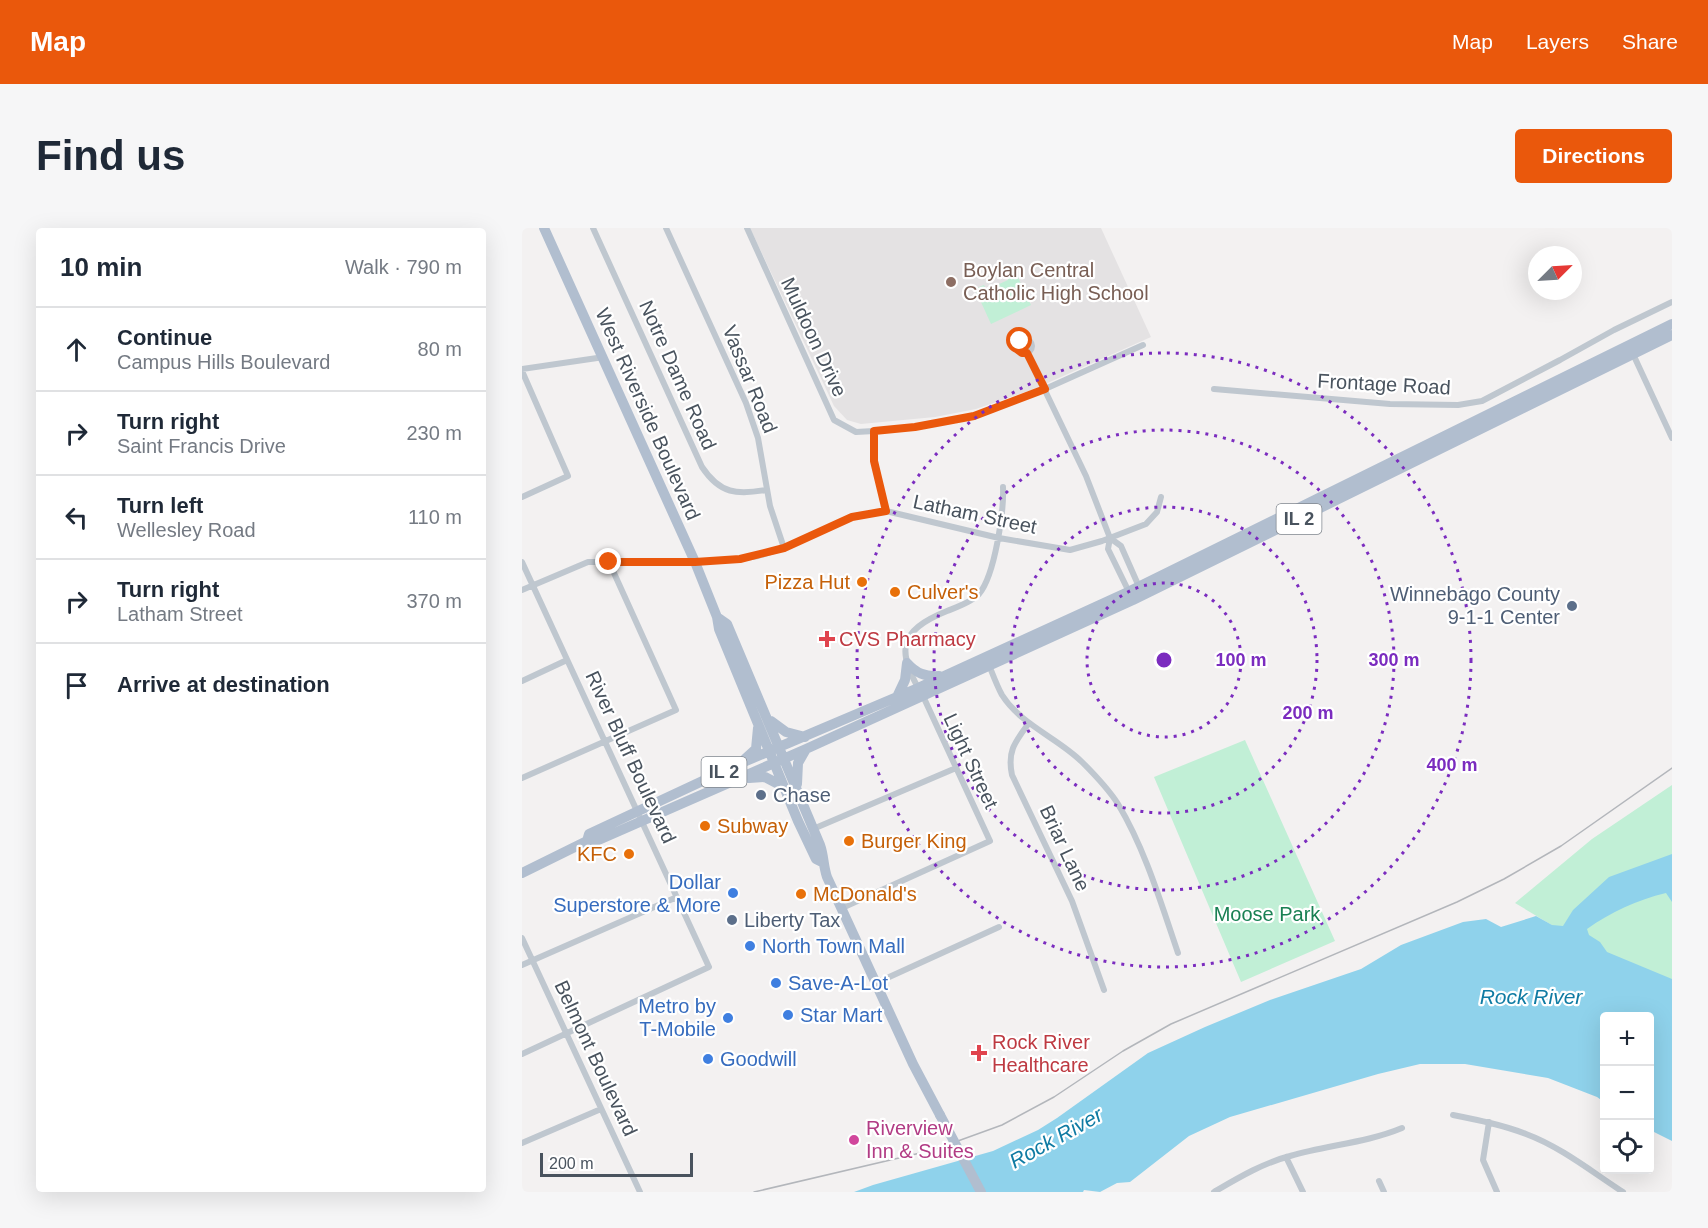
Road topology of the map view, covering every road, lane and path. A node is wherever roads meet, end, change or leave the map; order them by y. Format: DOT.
graph roads {
  1 [pos="544,228"];
  2 [pos="593,228"];
  3 [pos="666,228"];
  4 [pos="747,228"];
  5 [pos="1672,302"];
  6 [pos="1672,324"];
  7 [pos="1672,335"];
  8 [pos="1143,345"];
  9 [pos="1631,350"];
  10 [pos="1027,353"];
  11 [pos="604,357"];
  12 [pos="522,370"];
  13 [pos="1045,389"];
  14 [pos="1214,389"];
  15 [pos="874,431"];
  16 [pos="1672,438"];
  17 [pos="1003,487"];
  18 [pos="766,490"];
  19 [pos="522,497"];
  20 [pos="1161,497"];
  21 [pos="886,511"];
  22 [pos="999,538"];
  23 [pos="1110,538"];
  24 [pos="784,548"];
  25 [pos="522,562"];
  26 [pos="609,562"];
  27 [pos="695,562"];
  28 [pos="533,585"];
  29 [pos="522,590"];
  30 [pos="1136,594"];
  31 [pos="717,616"];
  32 [pos="567,660"];
  33 [pos="987,662"];
  34 [pos="907,663"];
  35 [pos="945,676"];
  36 [pos="522,681"];
  37 [pos="920,692"];
  38 [pos="897,697"];
  39 [pos="769,719"];
  40 [pos="1029,723"];
  41 [pos="759,725"];
  42 [pos="604,740"];
  43 [pos="806,743"];
  44 [pos="775,749"];
  45 [pos="779,760"];
  46 [pos="956,768"];
  47 [pos="741,770"];
  48 [pos="522,778"];
  49 [pos="784,787"];
  50 [pos="797,790"];
  51 [pos="640,816"];
  52 [pos="813,829"];
  53 [pos="822,862"];
  54 [pos="522,873"];
  55 [pos="677,897"];
  56 [pos="842,908"];
  57 [pos="999,927"];
  58 [pos="522,939"];
  59 [pos="1178,953"];
  60 [pos="532,961"];
  61 [pos="522,965"];
  62 [pos="876,983"];
  63 [pos="1104,990"];
  64 [pos="566,1034"];
  65 [pos="522,1054"];
  66 [pos="601,1109"];
  67 [pos="1453,1116"];
  68 [pos="1489,1122"];
  69 [pos="1402,1128"];
  70 [pos="522,1143"];
  71 [pos="1286,1157"];
  72 [pos="1379,1181"];
  73 [pos="640,1192"];
  74 [pos="981,1192"];
  75 [pos="1214,1192"];
  76 [pos="1303,1192"];
  77 [pos="1384,1192"];
  78 [pos="1497,1192"];
  79 [pos="1623,1192"];
  1 -- 11 [label="main road, West Riverside Boulevard"];
  2 -- 18 [label="street, Notre Dame Road"];
  3 -- 18 [label="street, Vassar Road"];
  4 -- 15 [label="street, Muldoon Drive"];
  5 -- 14 [label="street, Frontage Road"];
  6 -- 9 [label="main road, IL 2"];
  7 -- 9 [label="main road, IL 2"];
  8 -- 13 [label="street, Muldoon Drive"];
  9 -- 16 [label="street"];
  9 -- 30 [label="main road, IL 2"];
  10 -- 13 [label="street"];
  11 -- 12 [label="street"];
  11 -- 27 [label="main road, West Riverside Boulevard"];
  12 -- 19 [label="street"];
  13 -- 15 [label="street, Muldoon Drive"];
  13 -- 23 [label="street"];
  15 -- 21 [label="street"];
  17 -- 22 [label="street"];
  18 -- 24 [label="street, Vassar Road"];
  20 -- 23 [label="street, Latham Street"];
  21 -- 22 [label="street, Latham Street"];
  21 -- 24 [label="street, Latham Street"];
  22 -- 23 [label="street, Latham Street"];
  22 -- 34 [label="street"];
  23 -- 30 [label="street"];
  23 -- 30 [label="street"];
  24 -- 27 [label="street, Latham Street"];
  25 -- 28 [label="street, River Bluff Boulevard"];
  26 -- 27 [label="street, Latham Street"];
  26 -- 28 [label="street, Latham Street"];
  26 -- 42 [label="street"];
  27 -- 31 [label="main road, West Riverside Boulevard"];
  28 -- 29 [label="street, Latham Street"];
  28 -- 32 [label="street, River Bluff Boulevard"];
  30 -- 33 [label="main road, IL 2"];
  31 -- 39 [label="main road, West Riverside Boulevard"];
  31 -- 41 [label="main road, West Riverside Boulevard"];
  32 -- 36 [label="street"];
  32 -- 42 [label="street, River Bluff Boulevard"];
  33 -- 35 [label="main road, IL 2"];
  33 -- 37 [label="main road, IL 2"];
  33 -- 40 [label="street"];
  34 -- 35 [label="main road"];
  34 -- 37 [label="street, Light Street"];
  34 -- 38 [label="main road"];
  35 -- 37 [label="main road, IL 2"];
  37 -- 38 [label="main road, IL 2"];
  37 -- 43 [label="main road, IL 2"];
  37 -- 46 [label="street, Light Street"];
  38 -- 43 [label="main road, IL 2"];
  39 -- 43 [label="main road"];
  39 -- 44 [label="main road, West Riverside Boulevard"];
  40 -- 59 [label="street"];
  40 -- 63 [label="street, Briar Lane"];
  41 -- 44 [label="main road, West Riverside Boulevard"];
  41 -- 47 [label="main road"];
  42 -- 48 [label="street"];
  42 -- 51 [label="street, River Bluff Boulevard"];
  43 -- 44 [label="main road, IL 2"];
  43 -- 45 [label="main road, IL 2"];
  43 -- 50 [label="main road"];
  44 -- 45 [label="main road, West Riverside Boulevard"];
  44 -- 47 [label="main road, IL 2"];
  45 -- 47 [label="main road, IL 2"];
  45 -- 49 [label="main road, West Riverside Boulevard"];
  45 -- 50 [label="main road, West Riverside Boulevard"];
  46 -- 52 [label="street"];
  46 -- 56 [label="street, Light Street"];
  47 -- 49 [label="main road"];
  47 -- 51 [label="main road, IL 2"];
  49 -- 53 [label="main road, West Riverside Boulevard"];
  50 -- 52 [label="main road, West Riverside Boulevard"];
  51 -- 54 [label="main road, IL 2"];
  51 -- 55 [label="street, River Bluff Boulevard"];
  52 -- 53 [label="main road, West Riverside Boulevard"];
  53 -- 56 [label="main road, West Riverside Boulevard"];
  55 -- 60 [label="street"];
  55 -- 64 [label="street, River Bluff Boulevard"];
  56 -- 62 [label="main road, West Riverside Boulevard"];
  57 -- 62 [label="street"];
  58 -- 60 [label="street, Belmont Boulevard"];
  60 -- 61 [label="street"];
  60 -- 64 [label="street, Belmont Boulevard"];
  62 -- 74 [label="main road, West Riverside Boulevard, bridge"];
  64 -- 65 [label="street"];
  64 -- 66 [label="street, Belmont Boulevard"];
  66 -- 70 [label="street"];
  66 -- 73 [label="street, Belmont Boulevard"];
  67 -- 68 [label="street"];
  68 -- 78 [label="street"];
  68 -- 79 [label="street"];
  69 -- 71 [label="street"];
  71 -- 75 [label="street"];
  71 -- 76 [label="street"];
  72 -- 77 [label="street"];
}
